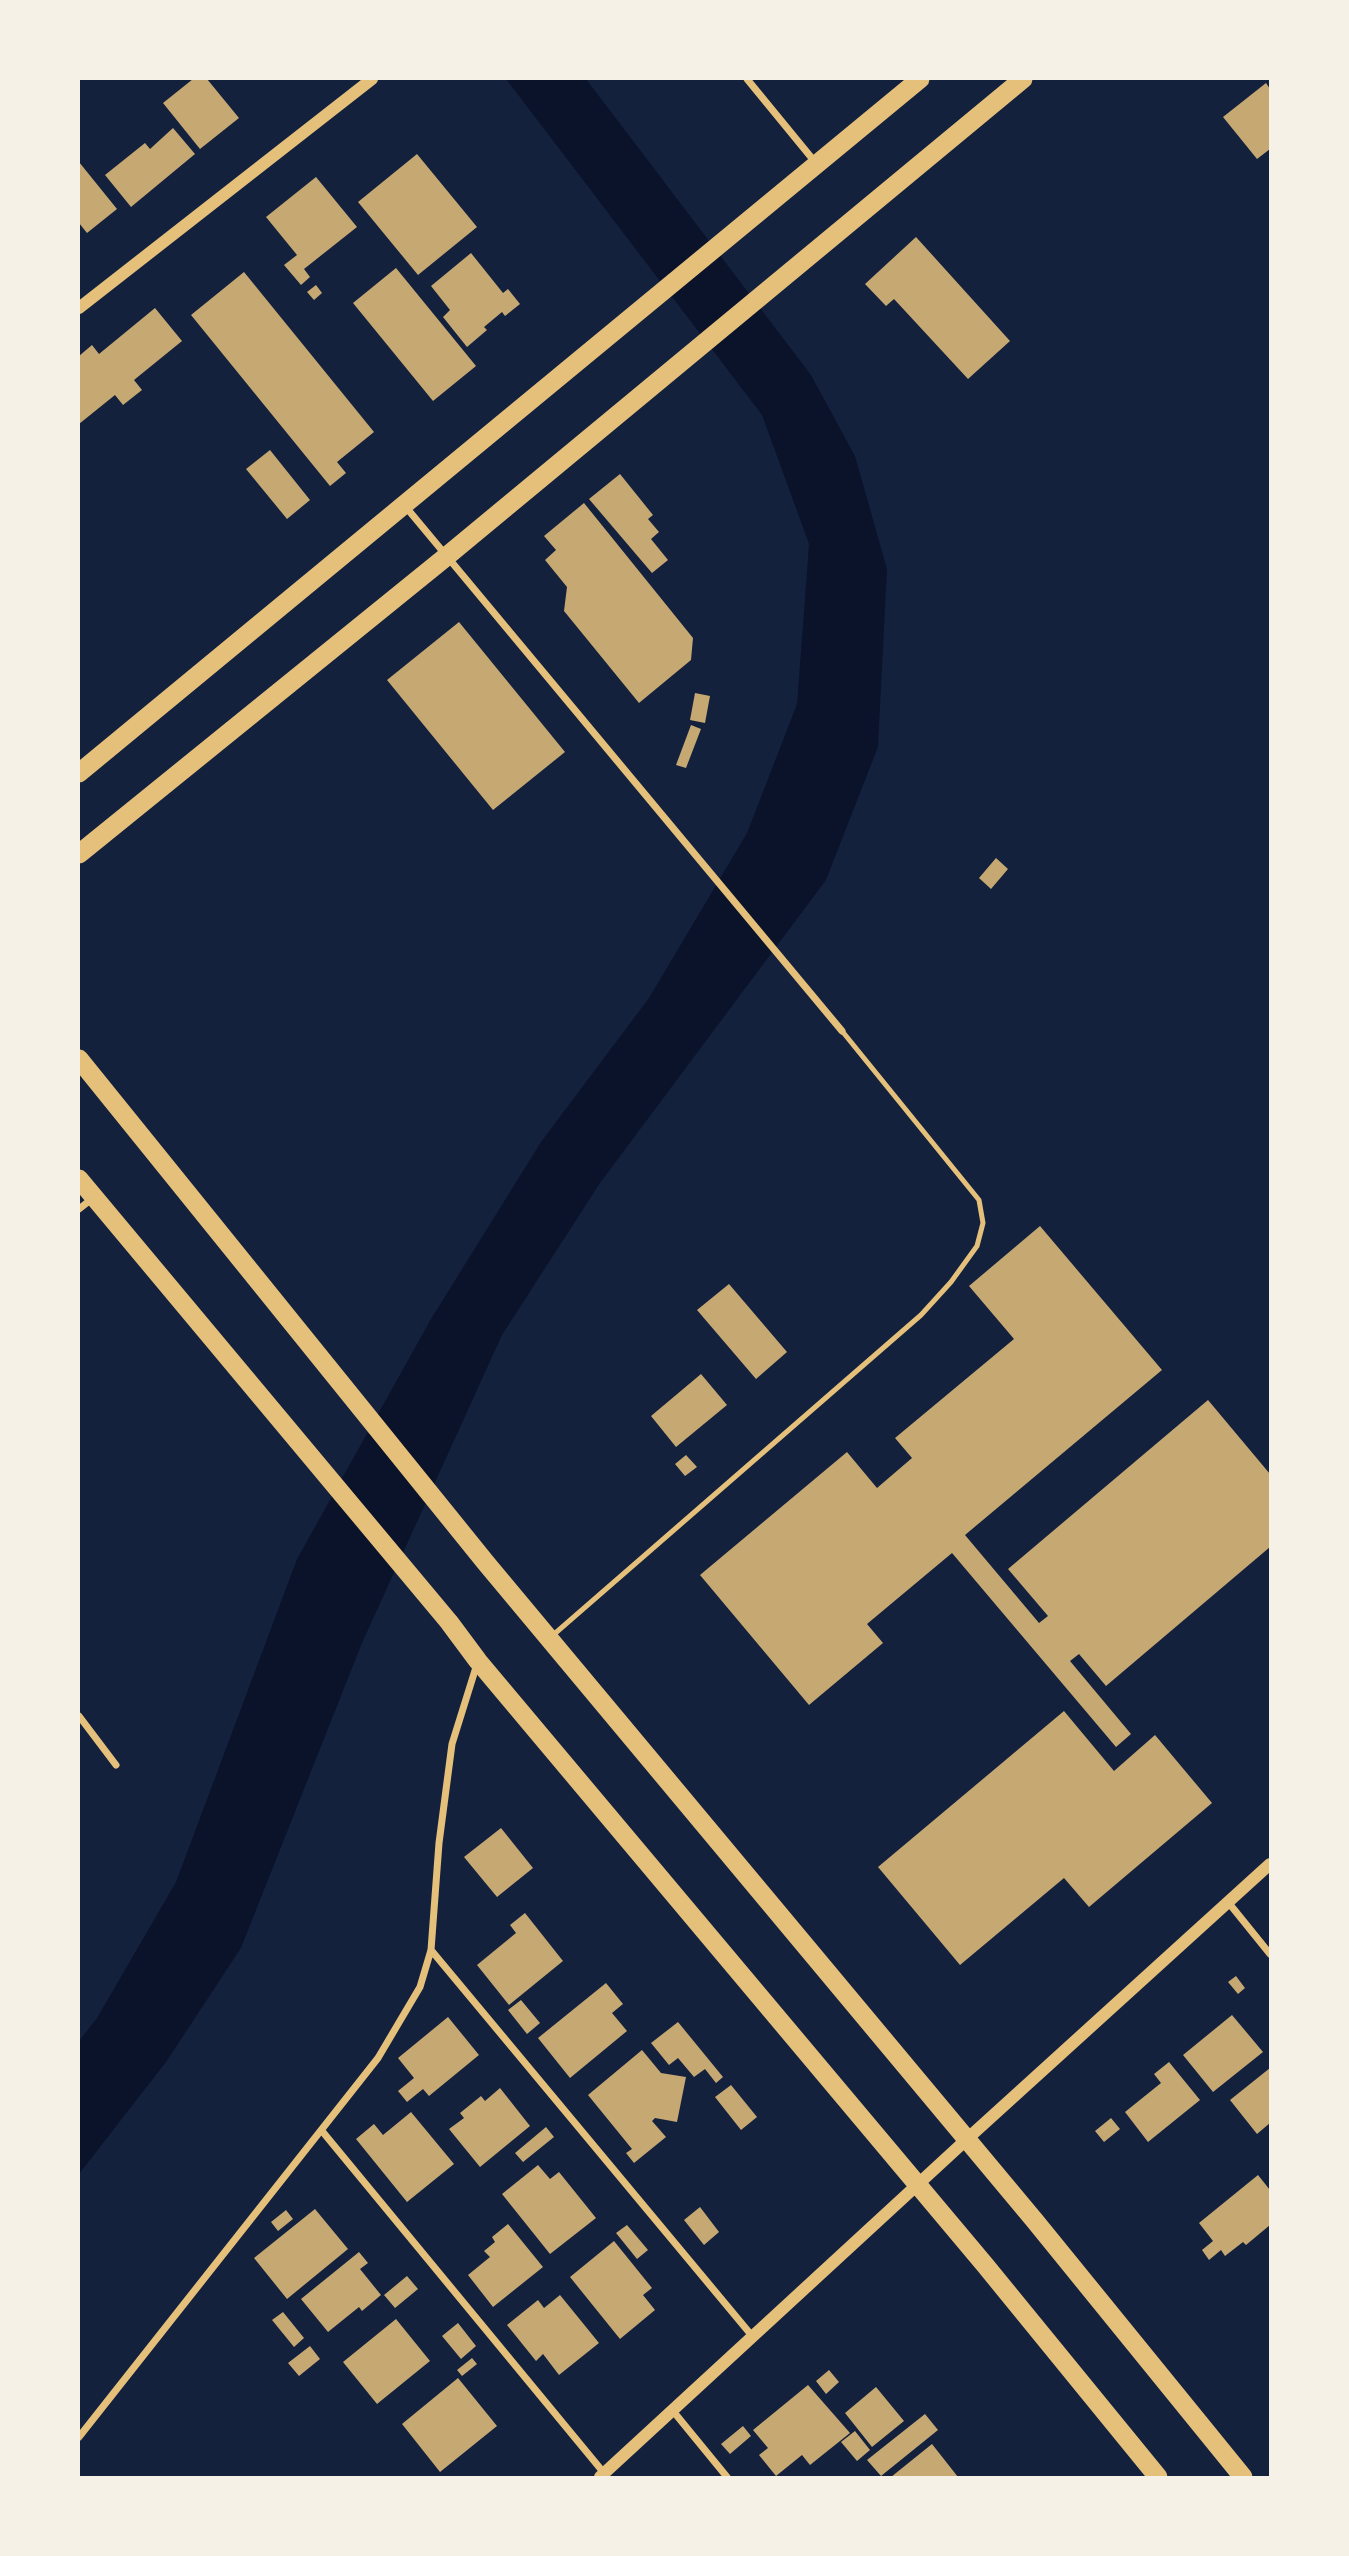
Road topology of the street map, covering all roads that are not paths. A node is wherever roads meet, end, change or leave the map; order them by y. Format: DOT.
graph roads {
  1 [pos="372,79"];
  2 [pos="747,79"];
  3 [pos="920,79"];
  4 [pos="1023,79"];
  5 [pos="816,164"];
  6 [pos="79,308"];
  7 [pos="405,506"];
  8 [pos="447,556"];
  9 [pos="79,773"];
  10 [pos="79,854"];
  11 [pos="842,1031"];
  12 [pos="79,1059"];
  13 [pos="79,1179"];
  14 [pos="86,1203"];
  15 [pos="549,1638"];
  16 [pos="478,1661"];
  17 [pos="79,1716"];
  18 [pos="116,1765"];
  19 [pos="1270,1864"];
  20 [pos="1228,1902"];
  21 [pos="431,1951"];
  22 [pos="1270,1954"];
  23 [pos="322,2131"];
  24 [pos="966,2140"];
  25 [pos="916,2185"];
  26 [pos="753,2337"];
  27 [pos="673,2411"];
  28 [pos="79,2437"];
  29 [pos="602,2475"];
  30 [pos="727,2477"];
  31 [pos="1158,2477"];
  32 [pos="1243,2477"];
  1 -- 6 [label="street"];
  2 -- 5 [label="street"];
  3 -- 5 [label="highway"];
  4 -- 8 [label="highway"];
  5 -- 7 [label="highway"];
  7 -- 8 [label="street"];
  7 -- 9 [label="highway"];
  8 -- 10 [label="highway"];
  8 -- 11 [label="street"];
  11 -- 15 [label="lane"];
  12 -- 15 [label="highway"];
  13 -- 14 [label="highway"];
  14 -- 16 [label="highway"];
  15 -- 24 [label="highway"];
  16 -- 21 [label="street"];
  16 -- 25 [label="highway"];
  17 -- 18 [label="street"];
  19 -- 20 [label="street"];
  20 -- 22 [label="street"];
  20 -- 24 [label="street"];
  21 -- 23 [label="street"];
  21 -- 26 [label="street"];
  23 -- 28 [label="street"];
  23 -- 29 [label="street"];
  24 -- 25 [label="street"];
  24 -- 32 [label="highway"];
  25 -- 26 [label="street"];
  25 -- 31 [label="highway"];
  26 -- 27 [label="street"];
  27 -- 29 [label="street"];
  27 -- 30 [label="street"];
}
